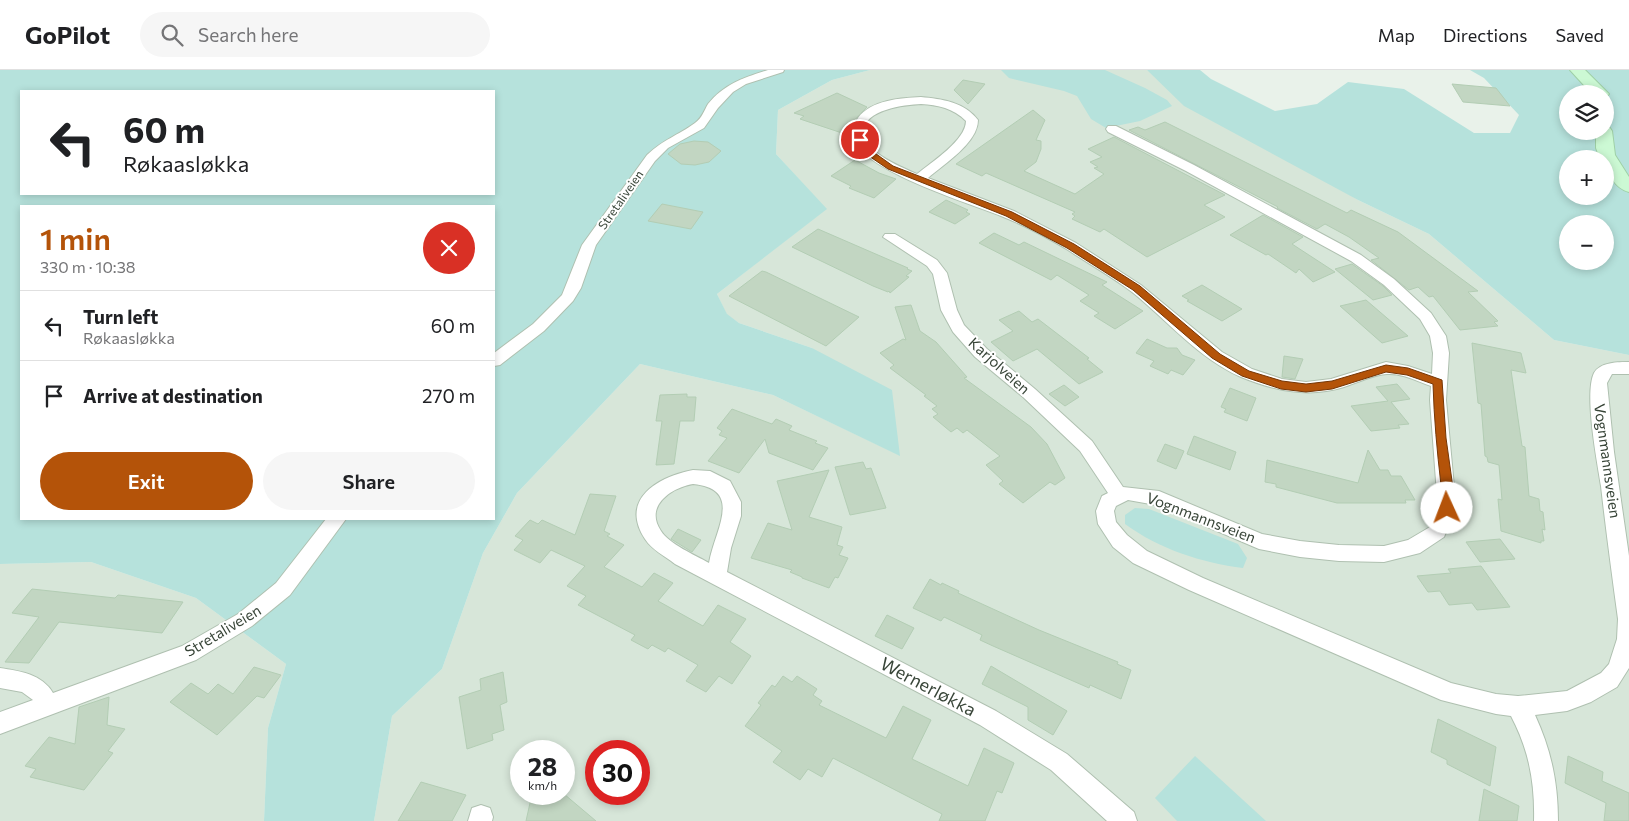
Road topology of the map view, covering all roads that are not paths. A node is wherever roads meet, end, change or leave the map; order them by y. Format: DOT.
graph roads {
  1 [pos="779,70"];
  2 [pos="1576,70"];
  3 [pos="1586,85"];
  4 [pos="1112,129"];
  5 [pos="1603,140"];
  6 [pos="920,179"];
  7 [pos="1629,187"];
  8 [pos="890,237"];
  9 [pos="495,360"];
  10 [pos="1629,368"];
  11 [pos="1438,382"];
  12 [pos="1119,495"];
  13 [pos="336,520"];
  14 [pos="718,576"];
  15 [pos="0,678"];
  16 [pos="46,706"];
  17 [pos="1518,706"];
  18 [pos="0,723"];
  19 [pos="1125,821"];
  20 [pos="1546,821"];
  1 -- 9 [label="street, Stretaliveien"];
  2 -- 3 [label="main road"];
  4 -- 11 [label="street, Vognmannsveien"];
  5 -- 7 [label="main road"];
  6 -- 6 [label="street"];
  6 -- 11 [label="street"];
  8 -- 12 [label="street, Karjolveien"];
  10 -- 17 [label="street, Vognmannsveien"];
  11 -- 12 [label="street, Vognmannsveien"];
  12 -- 17 [label="street, Vognmannsveien"];
  13 -- 16 [label="street, Stretaliveien"];
  14 -- 14 [label="street, Wernerløkka"];
  14 -- 19 [label="street, Wernerløkka"];
  15 -- 16 [label="street"];
  16 -- 18 [label="street, Stretaliveien"];
  17 -- 20 [label="street"];
}
